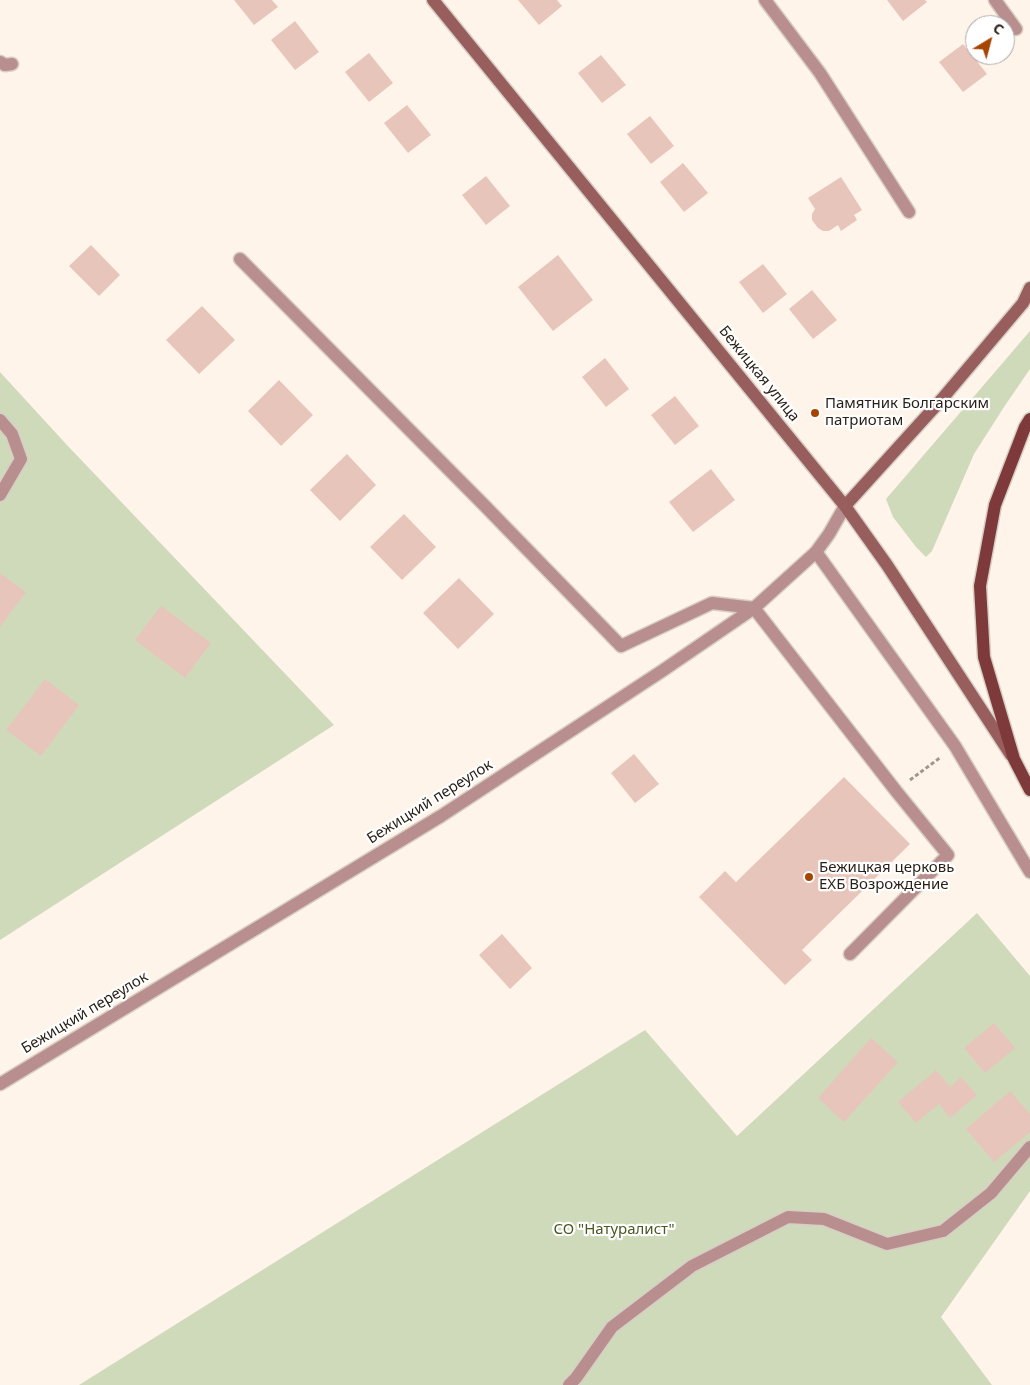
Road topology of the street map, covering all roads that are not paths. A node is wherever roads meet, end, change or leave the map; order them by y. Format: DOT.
graph roads {
  1 [pos="433,0"];
  2 [pos="765,0"];
  3 [pos="995,0"];
  4 [pos="1016,29"];
  5 [pos="910,212"];
  6 [pos="240,259"];
  7 [pos="1030,288"];
  8 [pos="1030,419"];
  9 [pos="0,420"];
  10 [pos="0,495"];
  11 [pos="845,506"];
  12 [pos="816,552"];
  13 [pos="754,608"];
  14 [pos="1014,759"];
  15 [pos="1030,790"];
  16 [pos="1030,872"];
  17 [pos="850,954"];
  18 [pos="0,1084"];
  19 [pos="1030,1147"];
  20 [pos="569,1385"];
  1 -- 11 [label="street, Бежицкая улица"];
  2 -- 5 [label="street"];
  3 -- 4 [label="street"];
  6 -- 13 [label="street"];
  7 -- 11 [label="street"];
  8 -- 14 [label="main road"];
  9 -- 10 [label="street"];
  11 -- 12 [label="street, Бежицкий переулок"];
  11 -- 14 [label="street, Бежицкая улица"];
  12 -- 13 [label="street, Бежицкий переулок"];
  12 -- 16 [label="street"];
  13 -- 17 [label="street"];
  13 -- 18 [label="street, Бежицкий переулок"];
  14 -- 15 [label="main road, Бежицкая улица"];
  19 -- 20 [label="street"];
}
